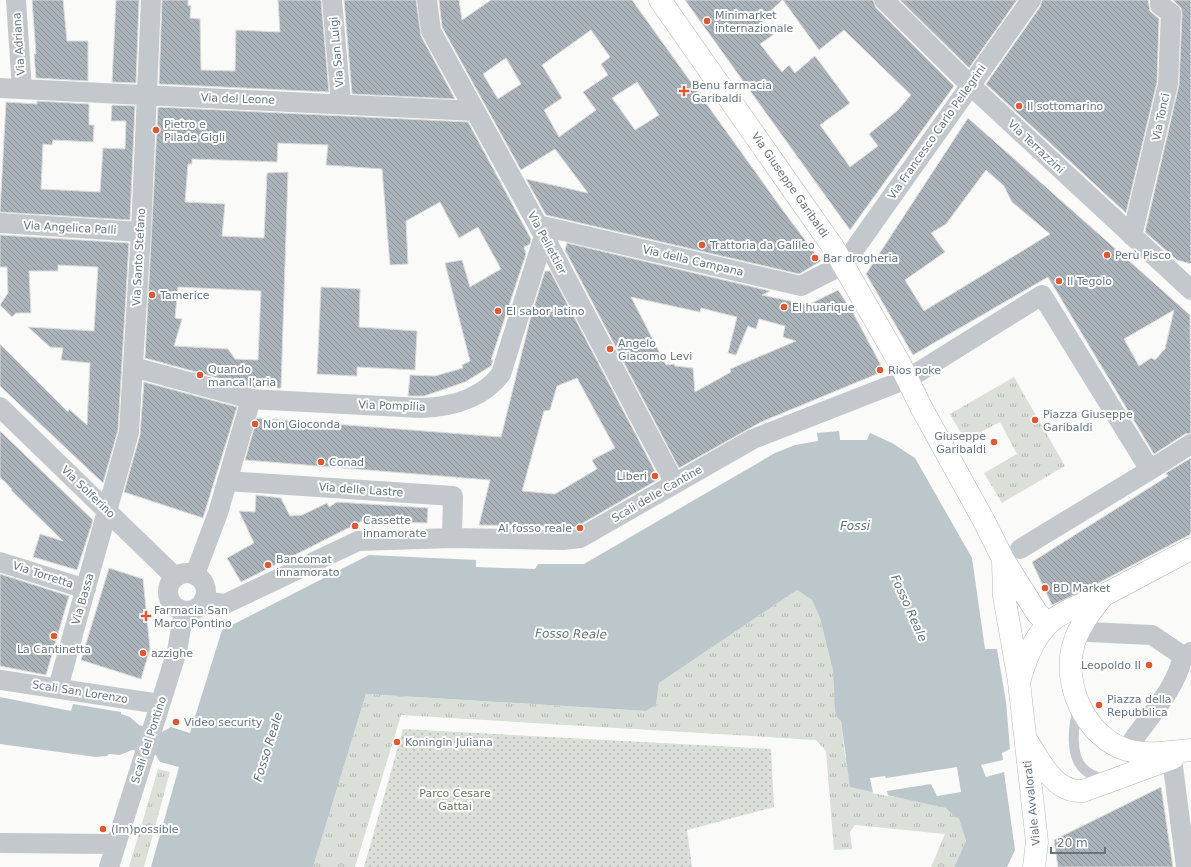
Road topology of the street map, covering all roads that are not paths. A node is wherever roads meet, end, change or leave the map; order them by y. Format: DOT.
graph roads {
  1 [pos="16,0"];
  2 [pos="151,0"];
  3 [pos="332,0"];
  4 [pos="427,0"];
  5 [pos="660,0"];
  6 [pos="884,0"];
  7 [pos="1031,0"];
  8 [pos="1160,0"];
  9 [pos="970,85"];
  10 [pos="0,88"];
  11 [pos="22,89"];
  12 [pos="147,96"];
  13 [pos="341,104"];
  14 [pos="475,111"];
  15 [pos="0,224"];
  16 [pos="541,230"];
  17 [pos="140,232"];
  18 [pos="1132,236"];
  19 [pos="844,264"];
  20 [pos="1191,290"];
  21 [pos="134,367"];
  22 [pos="912,376"];
  23 [pos="251,399"];
  24 [pos="0,407"];
  25 [pos="1191,444"];
  26 [pos="1150,470"];
  27 [pos="227,481"];
  28 [pos="675,484"];
  29 [pos="108,510"];
  30 [pos="452,538"];
  31 [pos="1191,549"];
  32 [pos="1011,554"];
  33 [pos="0,562"];
  34 [pos="195,574"];
  35 [pos="175,577"];
  36 [pos="86,589"];
  37 [pos="1102,596"];
  38 [pos="203,601"];
  39 [pos="184,611"];
  40 [pos="1048,624"];
  41 [pos="1088,632"];
  42 [pos="1187,654"];
  43 [pos="0,680"];
  44 [pos="1019,682"];
  45 [pos="58,688"];
  46 [pos="160,704"];
  47 [pos="1080,705"];
  48 [pos="1026,738"];
  49 [pos="1133,740"];
  50 [pos="1184,753"];
  51 [pos="1108,782"];
  52 [pos="0,843"];
  53 [pos="115,844"];
  54 [pos="109,867"];
  55 [pos="1034,867"];
  56 [pos="1186,867"];
  1 -- 11 [label="street, Via Adriana"];
  2 -- 12 [label="street, Via Santo Stefano"];
  3 -- 13 [label="street, Via San Luigi"];
  4 -- 14 [label="street, Via Pellettier"];
  5 -- 19 [label="street, Via Giuseppe Garibaldi"];
  6 -- 9 [label="street, Via Terrazzini"];
  7 -- 9 [label="street, Via Francesco Carlo Pellegrini"];
  8 -- 18 [label="street, Via Tonci"];
  9 -- 18 [label="street, Via Terrazzini"];
  9 -- 19 [label="street, Via Francesco Carlo Pellegrini"];
  10 -- 11 [label="street, Via del Leone"];
  11 -- 12 [label="street, Via del Leone"];
  12 -- 13 [label="street, Via del Leone"];
  12 -- 17 [label="street, Via Santo Stefano"];
  13 -- 14 [label="street, Via del Leone"];
  14 -- 16 [label="street, Via Pellettier"];
  15 -- 17 [label="street, Via Angelica Palli"];
  16 -- 19 [label="street, Via della Campana"];
  16 -- 23 [label="street, Via Pompilia"];
  16 -- 28 [label="street, Via Pellettier"];
  17 -- 21 [label="street, Via Santo Stefano"];
  18 -- 20 [label="street, Via Terrazzini"];
  19 -- 22 [label="street, Via Giuseppe Garibaldi"];
  21 -- 23 [label="street, Via Pompilia"];
  21 -- 29 [label="street, Via Santo Stefano"];
  22 -- 26 [label="street"];
  22 -- 28 [label="street, Scali delle Cantine"];
  22 -- 32 [label="street"];
  23 -- 27 [label="street"];
  24 -- 29 [label="street, Via Solferino"];
  25 -- 26 [label="street"];
  26 -- 32 [label="street"];
  27 -- 30 [label="street, Via delle Lastre"];
  27 -- 34 [label="street"];
  28 -- 30 [label="street, Scali delle Cantine"];
  29 -- 35 [label="street, Via Solferino"];
  29 -- 36 [label="street, Via Bassa"];
  30 -- 38 [label="street, Scali delle Cantine"];
  31 -- 37 [label="street"];
  32 -- 40 [label="street"];
  32 -- 44 [label="street"];
  33 -- 36 [label="street, Via Torretta"];
  34 -- 35 [label="street"];
  34 -- 38 [label="street"];
  35 -- 39 [label="street"];
  36 -- 45 [label="street, Via Bassa"];
  37 -- 40 [label="street"];
  37 -- 47 [label="street"];
  38 -- 39 [label="street"];
  39 -- 46 [label="street, Scali del Pontino"];
  40 -- 44 [label="street"];
  41 -- 42 [label="street"];
  42 -- 49 [label="street"];
  43 -- 45 [label="street, Scali San Lorenzo"];
  44 -- 48 [label="street"];
  45 -- 46 [label="street, Scali San Lorenzo"];
  46 -- 53 [label="street, Scali del Pontino"];
  47 -- 50 [label="street"];
  47 -- 51 [label="lane"];
  48 -- 51 [label="street"];
  48 -- 55 [label="street, Viale Avvalorati"];
  50 -- 51 [label="street"];
  50 -- 56 [label="street"];
  52 -- 53 [label="street"];
  53 -- 54 [label="street, Scali del Pontino"];
}
